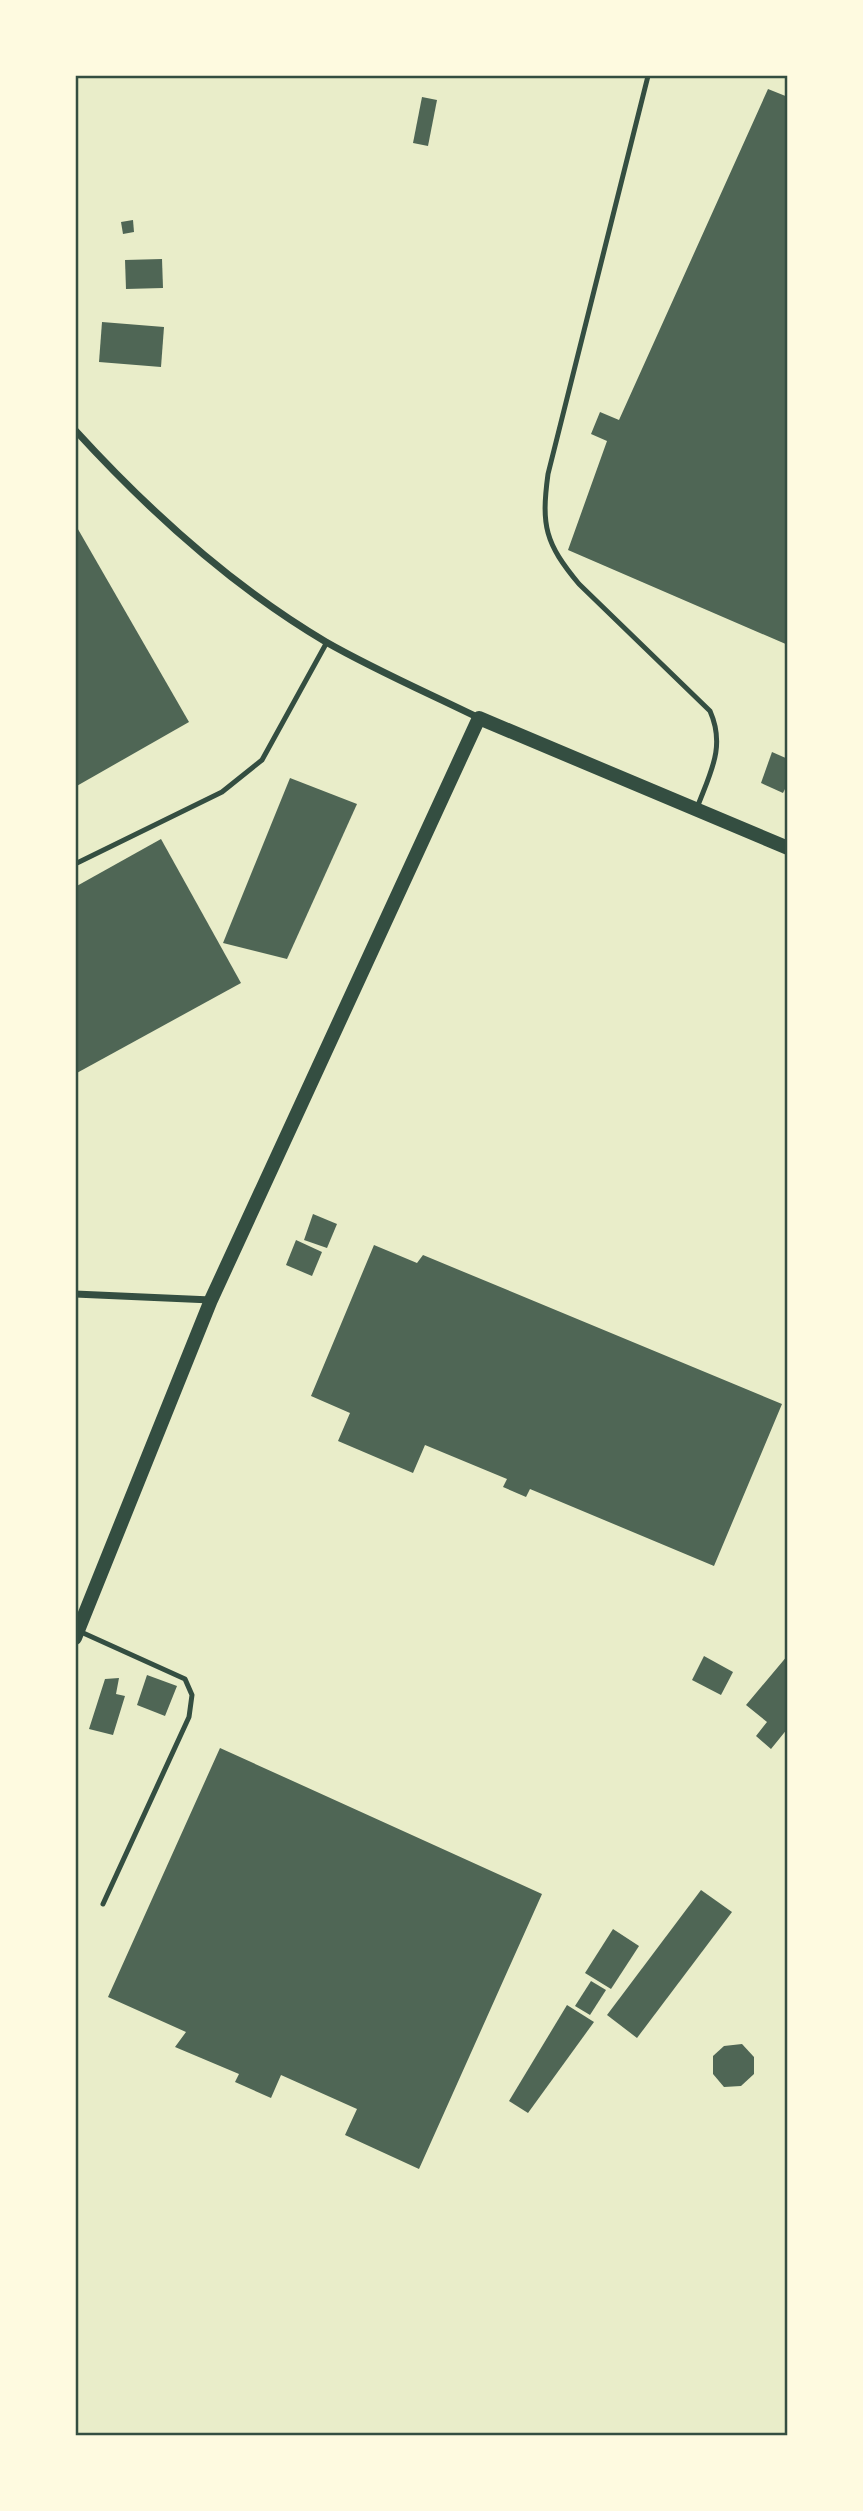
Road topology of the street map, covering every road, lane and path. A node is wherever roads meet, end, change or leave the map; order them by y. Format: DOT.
graph roads {
  1 [pos="648,76"];
  2 [pos="75,430"];
  3 [pos="327,642"];
  4 [pos="479,718"];
  5 [pos="697,809"];
  6 [pos="788,848"];
  7 [pos="75,864"];
  8 [pos="75,1294"];
  9 [pos="211,1300"];
  10 [pos="77,1634"];
  11 [pos="103,1904"];
  1 -- 5 [label="lane"];
  2 -- 3 [label="street"];
  3 -- 4 [label="street"];
  3 -- 7 [label="lane"];
  4 -- 5 [label="main road"];
  4 -- 9 [label="main road"];
  5 -- 6 [label="main road"];
  8 -- 9 [label="street"];
  9 -- 10 [label="main road"];
  10 -- 11 [label="lane"];
}
